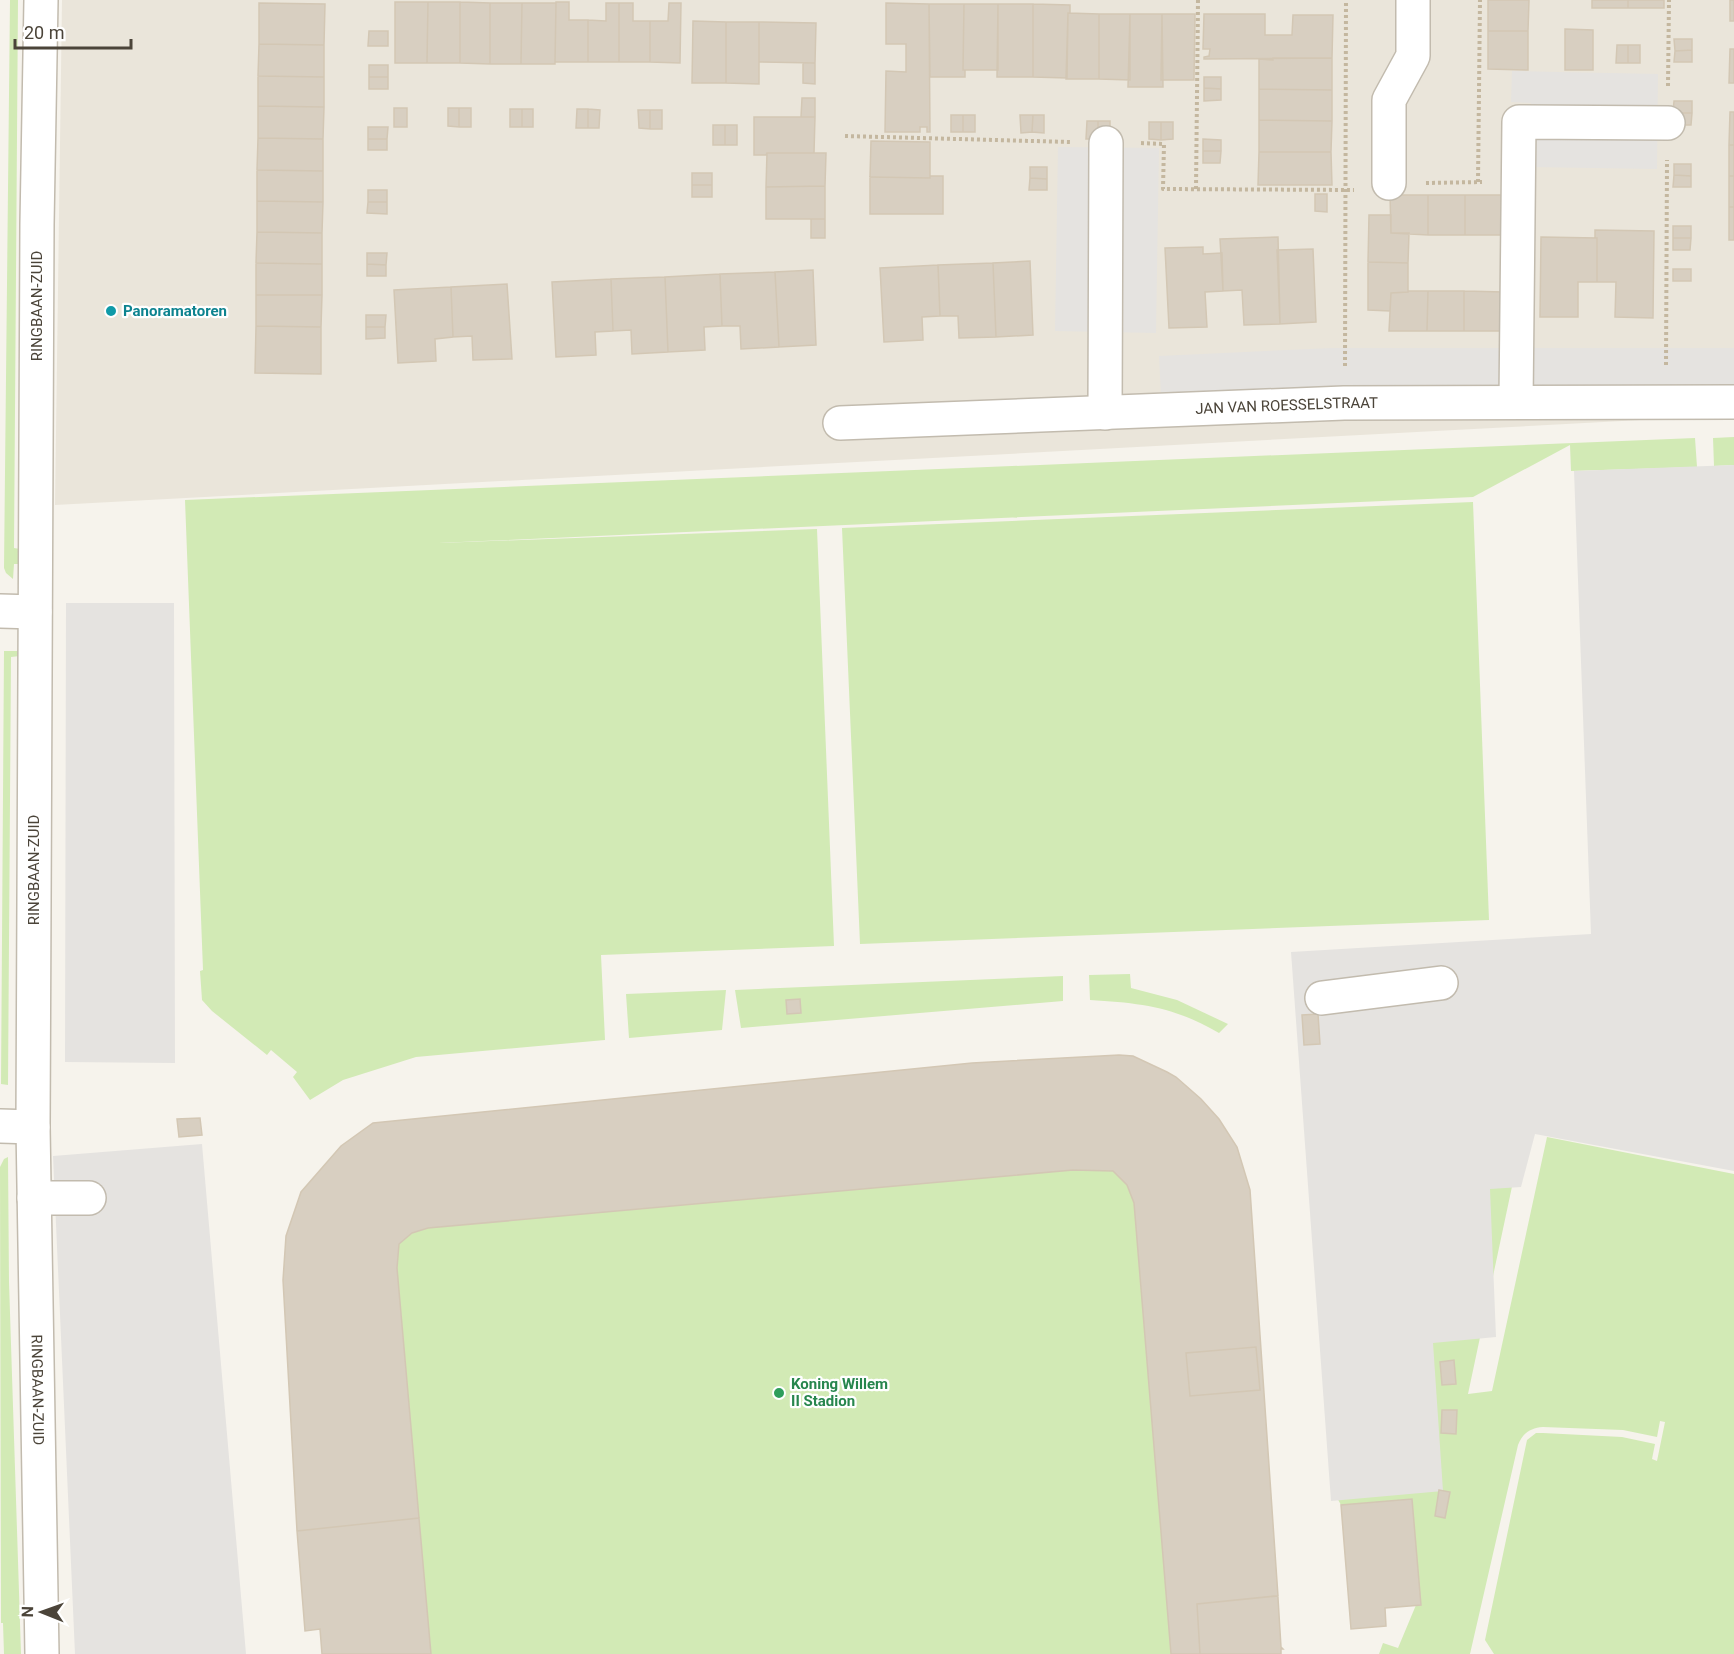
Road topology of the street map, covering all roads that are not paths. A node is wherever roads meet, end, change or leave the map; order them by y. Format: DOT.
graph roads {
  1 [pos="41,0"];
  2 [pos="1413,0"];
  3 [pos="1668,123"];
  4 [pos="1106,143"];
  5 [pos="1389,183"];
  6 [pos="1516,402"];
  7 [pos="1734,402"];
  8 [pos="1105,413"];
  9 [pos="840,423"];
  10 [pos="0,611"];
  11 [pos="35,612"];
  12 [pos="1441,983"];
  13 [pos="1322,998"];
  14 [pos="0,1126"];
  15 [pos="33,1127"];
  16 [pos="34,1198"];
  17 [pos="89,1198"];
  18 [pos="42,1654"];
  1 -- 11 [label="street, RINGBAAN-ZUID"];
  2 -- 5 [label="street"];
  3 -- 6 [label="street"];
  4 -- 8 [label="street"];
  6 -- 7 [label="street, JAN VAN ROESSELSTRAAT"];
  6 -- 8 [label="street, JAN VAN ROESSELSTRAAT"];
  8 -- 9 [label="street, JAN VAN ROESSELSTRAAT"];
  10 -- 11 [label="street"];
  11 -- 15 [label="street, RINGBAAN-ZUID"];
  12 -- 13 [label="street"];
  14 -- 15 [label="street"];
  15 -- 16 [label="street, RINGBAAN-ZUID"];
  16 -- 17 [label="street"];
  16 -- 18 [label="street, RINGBAAN-ZUID"];
}
